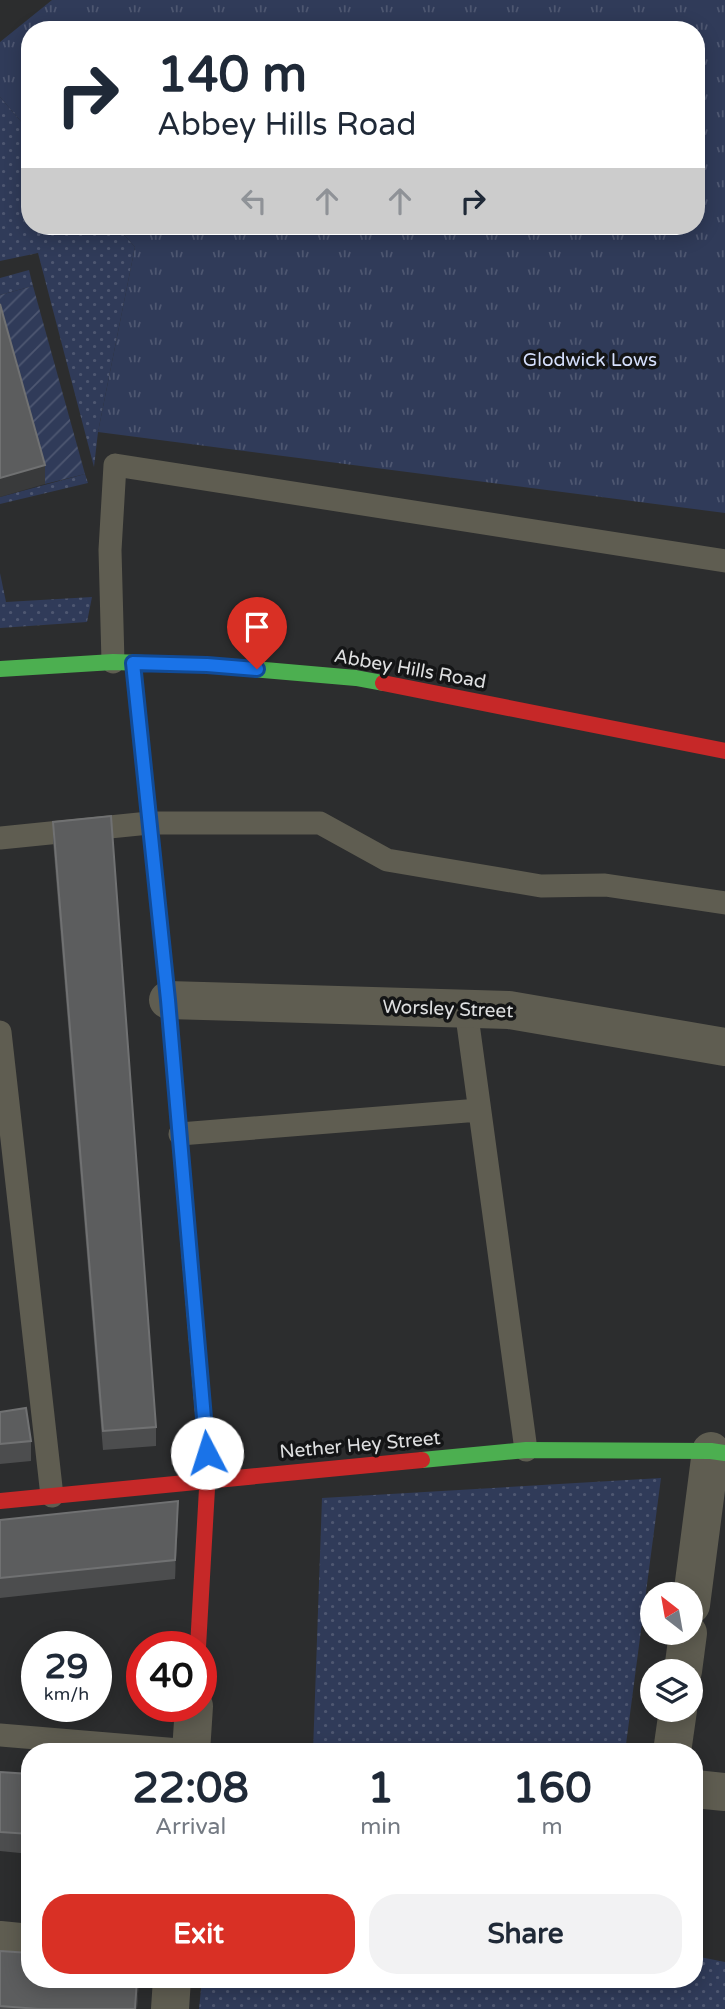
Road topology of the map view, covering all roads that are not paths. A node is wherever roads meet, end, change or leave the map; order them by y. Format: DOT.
graph roads {
  1 [pos="725,561"];
  2 [pos="123,663"];
  3 [pos="0,669"];
  4 [pos="725,751"];
  5 [pos="149,823"];
  6 [pos="0,838"];
  7 [pos="725,903"];
  8 [pos="168,1000"];
  9 [pos="466,1009"];
  10 [pos="0,1032"];
  11 [pos="725,1047"];
  12 [pos="479,1111"];
  13 [pos="180,1134"];
  14 [pos="526,1450"];
  15 [pos="718,1452"];
  16 [pos="209,1480"];
  17 [pos="52,1496"];
  18 [pos="0,1501"];
  19 [pos="695,1582"];
  20 [pos="199,1631"];
  21 [pos="193,1722"];
  22 [pos="676,1722"];
  23 [pos="0,1735"];
  24 [pos="96,1743"];
  25 [pos="192,1743"];
  26 [pos="673,1743"];
  27 [pos="703,1789"];
  28 [pos="725,1792"];
  29 [pos="0,1940"];
  30 [pos="21,1942"];
  31 [pos="171,1988"];
  32 [pos="170,2009"];
  1 -- 2 [label="lane"];
  2 -- 3 [label="street, Abbey Hills Road"];
  2 -- 4 [label="street, Abbey Hills Road"];
  2 -- 5 [label="street"];
  5 -- 6 [label="lane"];
  5 -- 7 [label="lane"];
  5 -- 8 [label="street"];
  8 -- 9 [label="street, Worsley Street"];
  8 -- 13 [label="street"];
  9 -- 11 [label="street, Worsley Street"];
  9 -- 12 [label="lane"];
  10 -- 17 [label="lane"];
  12 -- 13 [label="lane"];
  12 -- 14 [label="lane"];
  13 -- 16 [label="street"];
  14 -- 15 [label="street, Nether Hey Street"];
  14 -- 16 [label="street, Nether Hey Street"];
  15 -- 19 [label="street"];
  16 -- 17 [label="street, Nether Hey Street"];
  16 -- 20 [label="street"];
  17 -- 18 [label="street, Nether Hey Street"];
  21 -- 25 [label="street"];
  22 -- 26 [label="street"];
  23 -- 24 [label="lane"];
  27 -- 28 [label="street"];
  29 -- 30 [label="street"];
  31 -- 32 [label="street"];
}
